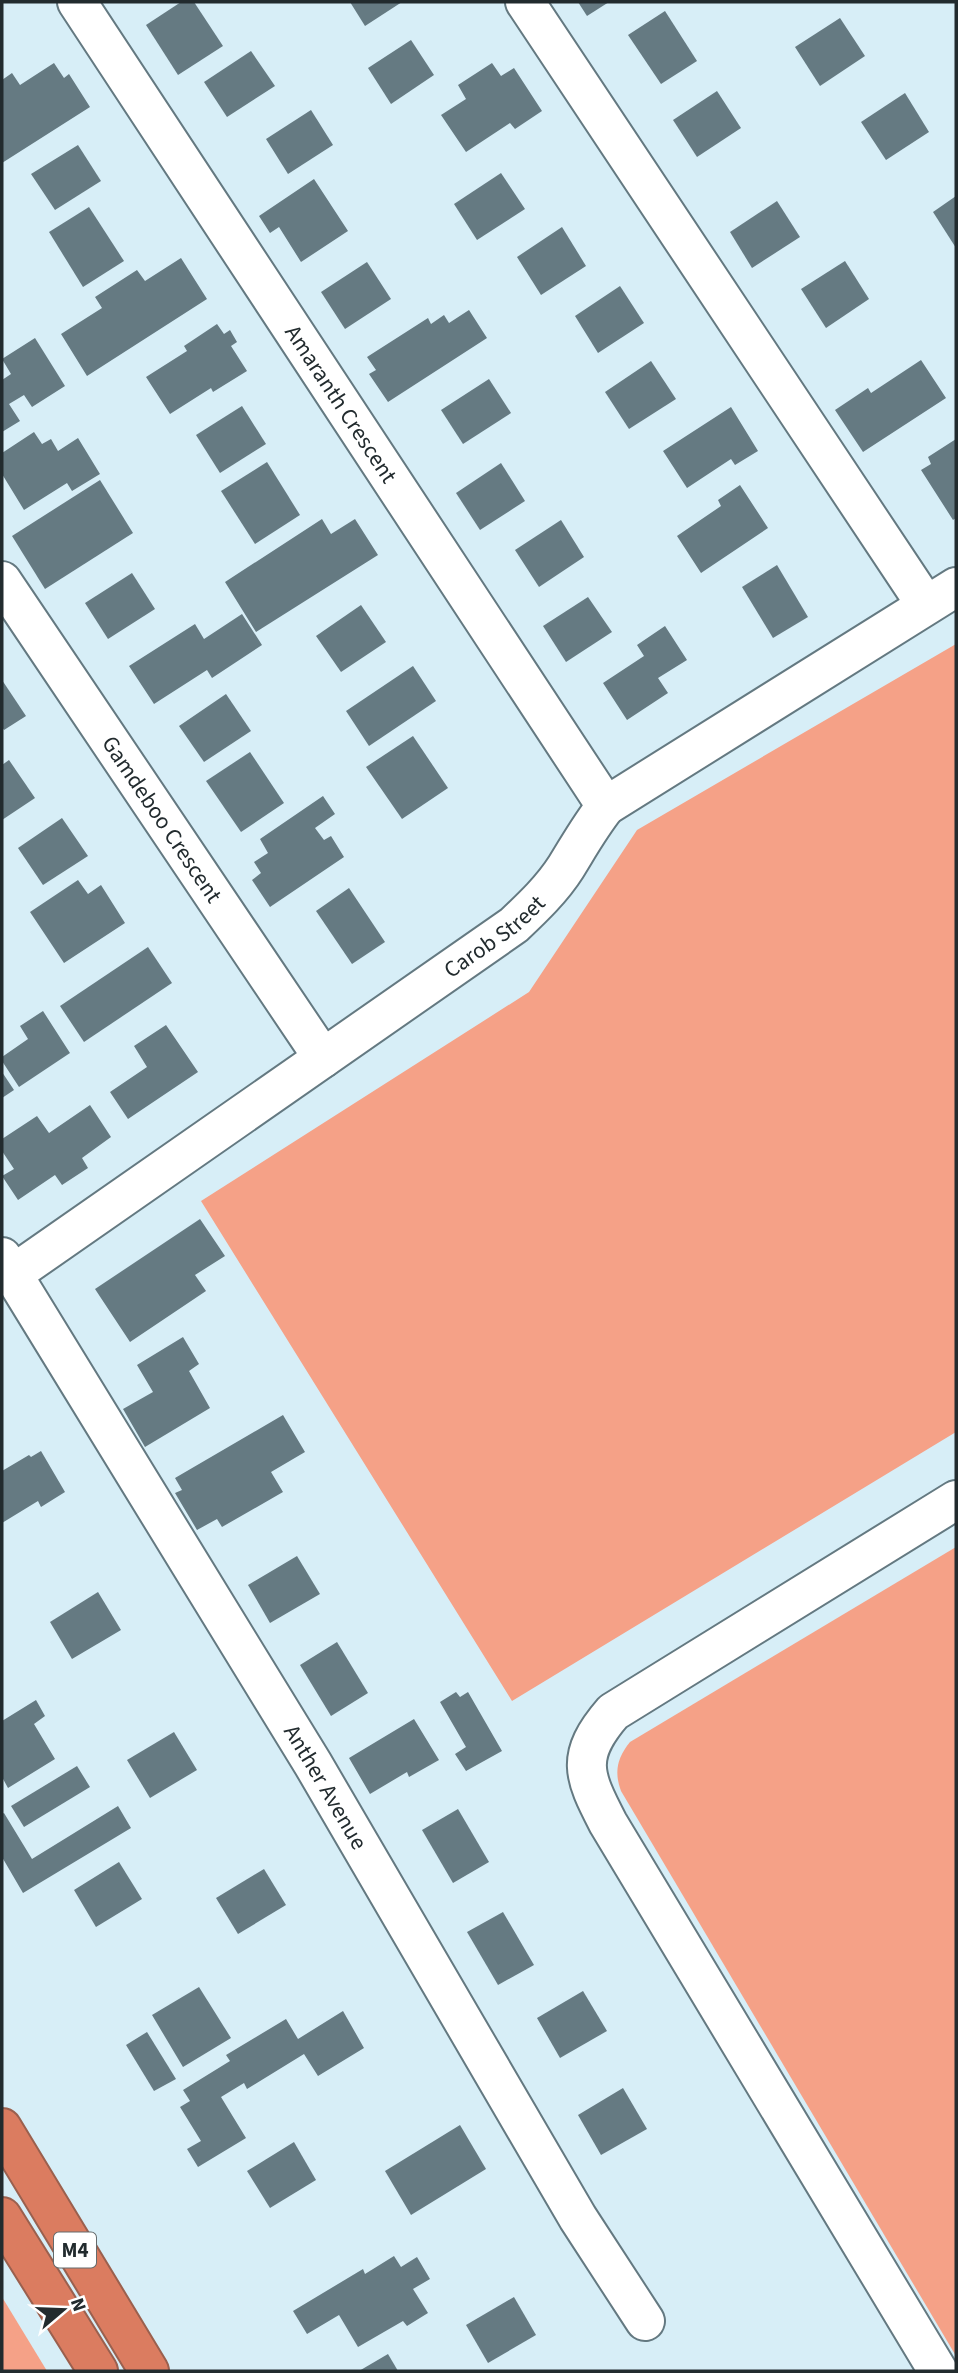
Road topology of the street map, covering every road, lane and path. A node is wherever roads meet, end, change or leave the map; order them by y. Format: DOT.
graph roads {
  1 [pos="77,2"];
  2 [pos="525,2"];
  3 [pos="2,581"];
  4 [pos="941,596"];
  5 [pos="606,806"];
  6 [pos="323,1058"];
  7 [pos="7,1266"];
  8 [pos="956,1500"];
  9 [pos="2,2128"];
  10 [pos="2,2217"];
  11 [pos="645,2320"];
  12 [pos="98,2371"];
  13 [pos="149,2371"];
  14 [pos="938,2371"];
  1 -- 5 [label="street, Amaranth Crescent"];
  2 -- 4 [label="street"];
  3 -- 6 [label="street, Gamdeboo Crescent"];
  4 -- 5 [label="street, Carob Street"];
  5 -- 6 [label="street, Carob Street"];
  6 -- 7 [label="street, Carob Street"];
  7 -- 11 [label="street, Anther Avenue"];
  8 -- 14 [label="street"];
  9 -- 13 [label="highway, M4"];
  10 -- 12 [label="highway, M4"];
}
